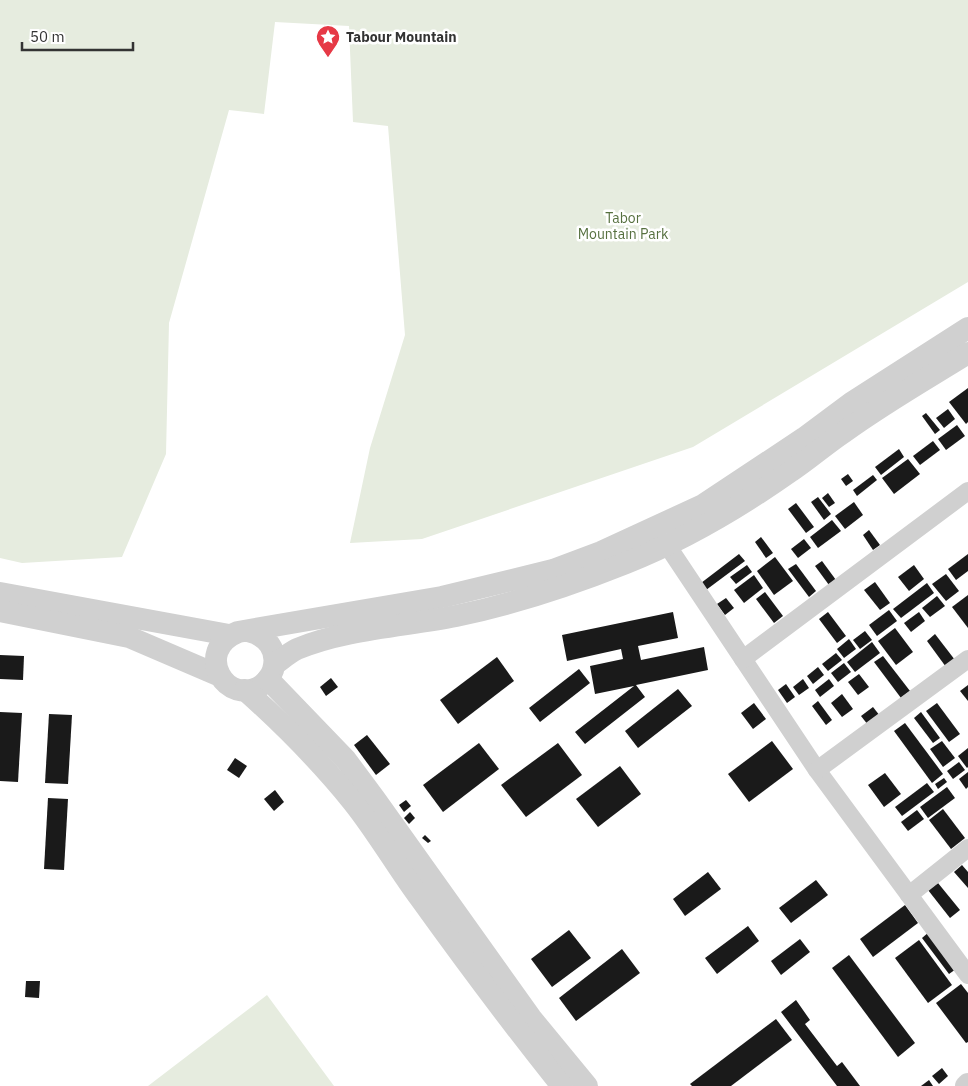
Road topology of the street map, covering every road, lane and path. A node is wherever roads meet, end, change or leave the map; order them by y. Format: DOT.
graph roads {
  1 [pos="968,328"];
  2 [pos="968,353"];
  3 [pos="968,491"];
  4 [pos="667,545"];
  5 [pos="0,593"];
  6 [pos="0,611"];
  7 [pos="238,633"];
  8 [pos="743,659"];
  9 [pos="968,659"];
  10 [pos="272,671"];
  11 [pos="220,676"];
  12 [pos="245,690"];
  13 [pos="817,770"];
  14 [pos="968,848"];
  15 [pos="909,895"];
  16 [pos="968,975"];
  17 [pos="562,1086"];
  18 [pos="587,1086"];
  1 -- 7 [label="street"];
  2 -- 4 [label="street"];
  3 -- 8 [label="street"];
  4 -- 8 [label="street"];
  4 -- 10 [label="street"];
  5 -- 7 [label="street"];
  6 -- 11 [label="street"];
  7 -- 10 [label="street"];
  7 -- 11 [label="street"];
  8 -- 13 [label="street"];
  9 -- 13 [label="street"];
  10 -- 12 [label="street"];
  10 -- 18 [label="street"];
  11 -- 12 [label="street"];
  12 -- 17 [label="street"];
  13 -- 15 [label="street"];
  14 -- 15 [label="street"];
  15 -- 16 [label="street"];
}
